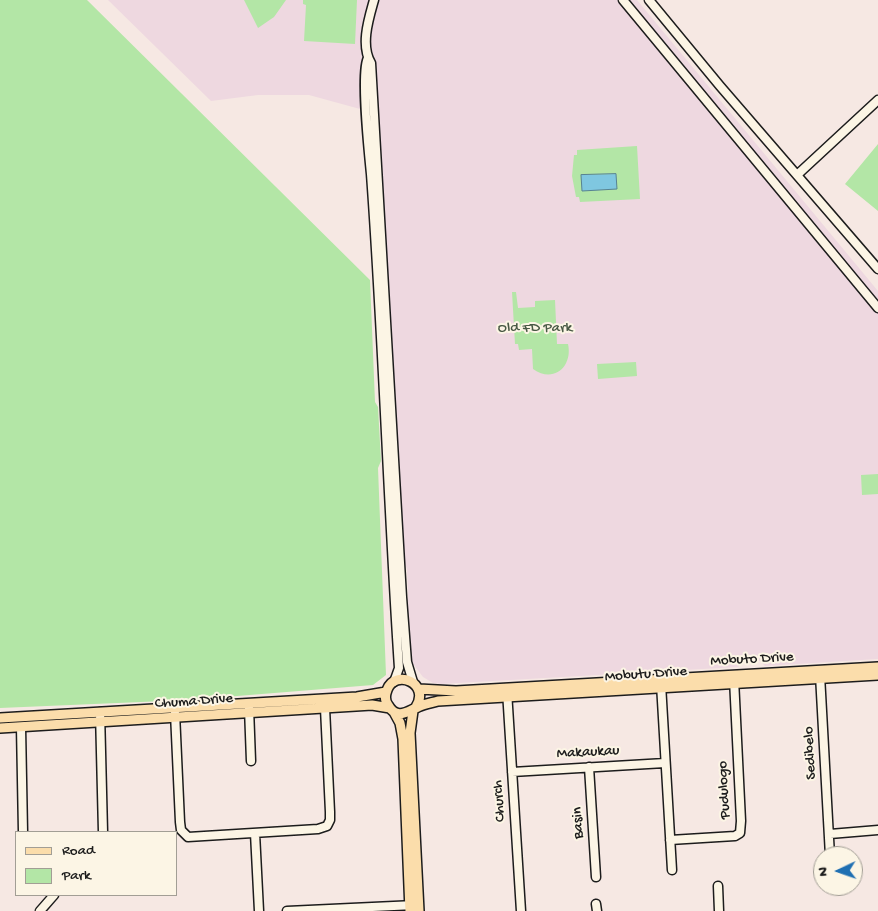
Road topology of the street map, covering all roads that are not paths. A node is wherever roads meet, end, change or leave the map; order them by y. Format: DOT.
graph roads {
  1 [pos="374,0"];
  2 [pos="623,0"];
  3 [pos="649,0"];
  4 [pos="878,100"];
  5 [pos="797,175"];
  6 [pos="377,213"];
  7 [pos="878,269"];
  8 [pos="878,308"];
  9 [pos="878,667"];
  10 [pos="820,674"];
  11 [pos="878,675"];
  12 [pos="734,679"];
  13 [pos="394,682"];
  14 [pos="661,683"];
  15 [pos="416,686"];
  16 [pos="386,692"];
  17 [pos="507,693"];
  18 [pos="249,708"];
  19 [pos="325,708"];
  20 [pos="415,709"];
  21 [pos="392,710"];
  22 [pos="100,712"];
  23 [pos="175,712"];
  24 [pos="0,718"];
  25 [pos="100,722"];
  26 [pos="21,726"];
  27 [pos="0,728"];
  28 [pos="250,761"];
  29 [pos="665,763"];
  30 [pos="589,767"];
  31 [pos="512,772"];
  32 [pos="878,830"];
  33 [pos="23,831"];
  34 [pos="104,831"];
  35 [pos="255,833"];
  36 [pos="830,834"];
  37 [pos="670,840"];
  38 [pos="830,846"];
  39 [pos="672,870"];
  40 [pos="596,877"];
  41 [pos="718,886"];
  42 [pos="53,896"];
  43 [pos="414,908"];
  44 [pos="40,911"];
  45 [pos="258,911"];
  46 [pos="287,911"];
  47 [pos="521,911"];
  48 [pos="719,911"];
  1 -- 6 [label="street"];
  2 -- 8 [label="street"];
  3 -- 5 [label="street"];
  4 -- 5 [label="street"];
  5 -- 7 [label="street"];
  6 -- 13 [label="street"];
  6 -- 15 [label="street"];
  9 -- 10 [label="main road"];
  10 -- 11 [label="main road, Mobutu Drive"];
  10 -- 12 [label="main road, Mobutu Drive"];
  10 -- 36 [label="street, Sedibelo"];
  12 -- 14 [label="main road, Mobutu Drive"];
  12 -- 37 [label="street, Pudulogo"];
  13 -- 15 [label="main road"];
  13 -- 16 [label="main road"];
  14 -- 17 [label="main road, Mobutu Drive"];
  14 -- 29 [label="street"];
  15 -- 17 [label="main road"];
  15 -- 20 [label="main road"];
  16 -- 18 [label="main road, Chuma Drive"];
  16 -- 21 [label="main road"];
  17 -- 20 [label="main road, Mobutu Drive"];
  17 -- 31 [label="street, Church"];
  18 -- 19 [label="main road, Chuma Drive"];
  18 -- 23 [label="main road, Chuma Drive"];
  18 -- 28 [label="street"];
  19 -- 21 [label="main road, Chuma Drive"];
  19 -- 35 [label="street"];
  20 -- 21 [label="main road"];
  20 -- 43 [label="main road"];
  21 -- 43 [label="main road"];
  22 -- 23 [label="main road, Chuma Drive"];
  22 -- 24 [label="main road, Chuma Drive"];
  22 -- 25 [label="street"];
  23 -- 25 [label="main road, Chuma Drive"];
  23 -- 35 [label="street"];
  25 -- 26 [label="main road, Chuma Drive"];
  25 -- 34 [label="street"];
  26 -- 27 [label="main road, Chuma Drive"];
  26 -- 33 [label="street"];
  29 -- 30 [label="street, Makaukau"];
  29 -- 37 [label="street"];
  30 -- 31 [label="street, Makaukau"];
  30 -- 40 [label="street, Basin"];
  31 -- 47 [label="street, Church"];
  32 -- 36 [label="street"];
  35 -- 45 [label="street"];
  36 -- 38 [label="street, Sedibelo"];
  37 -- 39 [label="street"];
  41 -- 48 [label="street"];
  42 -- 44 [label="street"];
  43 -- 46 [label="street"];
}
